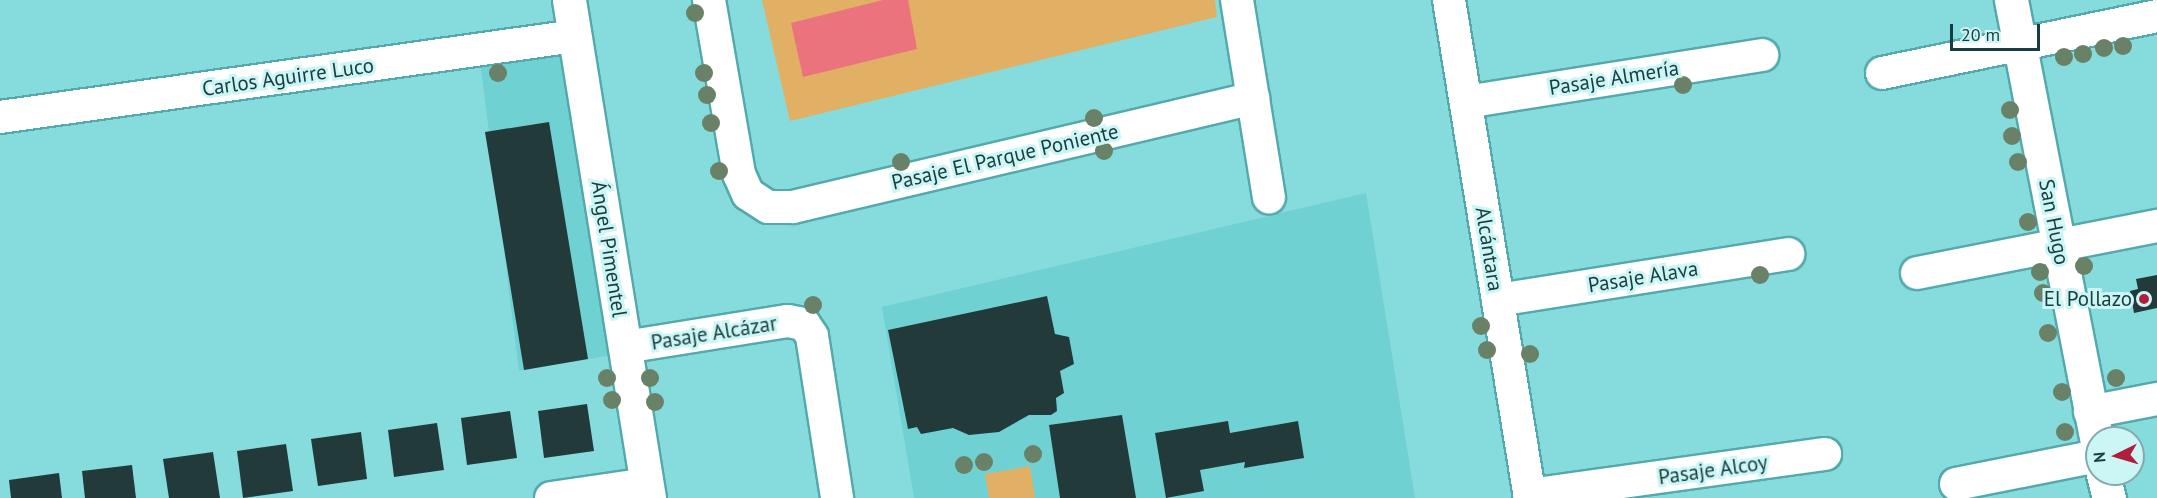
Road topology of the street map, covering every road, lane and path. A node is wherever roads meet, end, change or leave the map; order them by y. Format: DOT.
graph roads {
  1 [pos="569,0"];
  2 [pos="709,0"];
  3 [pos="1237,0"];
  4 [pos="1449,0"];
  5 [pos="2011,0"];
  6 [pos="2157,16"];
  7 [pos="575,36"];
  8 [pos="2019,43"];
  9 [pos="1762,55"];
  10 [pos="1882,73"];
  11 [pos="1253,98"];
  12 [pos="1466,102"];
  13 [pos="0,117"];
  14 [pos="1269,198"];
  15 [pos="2157,226"];
  16 [pos="2058,245"];
  17 [pos="1788,254"];
  18 [pos="1917,273"];
  19 [pos="1498,300"];
  20 [pos="625,347"];
  21 [pos="2157,399"];
  22 [pos="2090,412"];
  23 [pos="2093,426"];
  24 [pos="1825,454"];
  25 [pos="2085,458"];
  26 [pos="1956,484"];
  27 [pos="648,491"];
  28 [pos="1530,497"];
  29 [pos="551,498"];
  30 [pos="837,498"];
  1 -- 7 [label="street, Ángel Pimentel"];
  2 -- 11 [label="street, Pasaje El Parque Poniente"];
  3 -- 11 [label="street"];
  4 -- 12 [label="street, Alcántara"];
  5 -- 8 [label="street, San Hugo"];
  6 -- 8 [label="street"];
  7 -- 13 [label="street, Carlos Aguirre Luco"];
  7 -- 20 [label="street, Ángel Pimentel"];
  8 -- 10 [label="street"];
  8 -- 16 [label="street, San Hugo"];
  9 -- 12 [label="street, Pasaje Almería"];
  11 -- 14 [label="street"];
  12 -- 19 [label="street, Alcántara"];
  15 -- 16 [label="street"];
  16 -- 18 [label="street"];
  16 -- 22 [label="street, San Hugo"];
  17 -- 19 [label="street, Pasaje Alava"];
  19 -- 28 [label="street, Alcántara"];
  20 -- 27 [label="street, Ángel Pimentel"];
  20 -- 30 [label="street, Pasaje Alcázar"];
  21 -- 22 [label="street"];
  22 -- 23 [label="street, San Hugo"];
  24 -- 28 [label="street, Pasaje Alcoy"];
  25 -- 26 [label="street"];
  27 -- 29 [label="street"];
}
